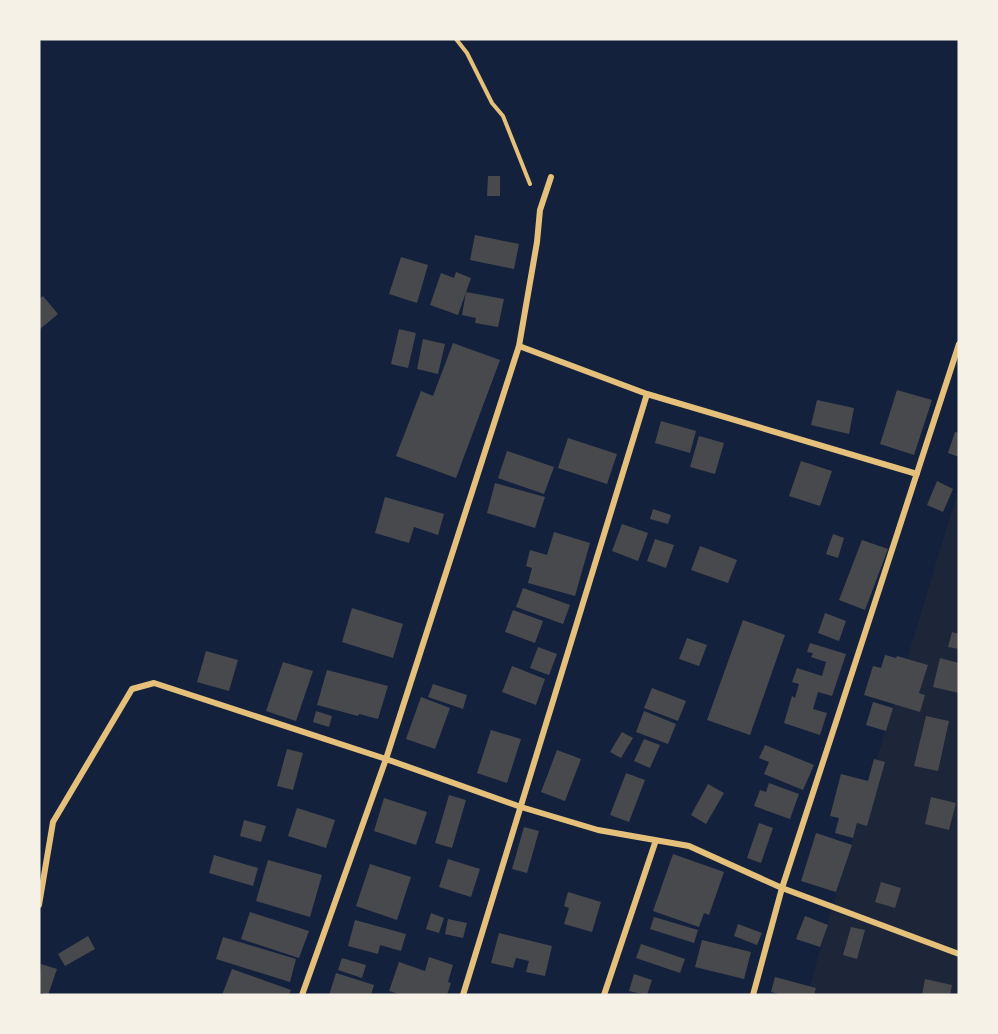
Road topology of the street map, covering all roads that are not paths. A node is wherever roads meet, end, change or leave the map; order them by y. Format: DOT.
graph roads {
  1 [pos="551,177"];
  2 [pos="959,344"];
  3 [pos="519,346"];
  4 [pos="647,394"];
  5 [pos="917,474"];
  6 [pos="386,759"];
  7 [pos="521,807"];
  8 [pos="656,840"];
  9 [pos="782,888"];
  10 [pos="39,905"];
  11 [pos="959,954"];
  12 [pos="302,995"];
  13 [pos="463,995"];
  14 [pos="604,995"];
  15 [pos="753,995"];
  1 -- 3 [label="street"];
  2 -- 5 [label="street"];
  3 -- 4 [label="street"];
  3 -- 6 [label="street"];
  4 -- 5 [label="street"];
  4 -- 7 [label="street"];
  5 -- 9 [label="street"];
  6 -- 7 [label="street"];
  6 -- 10 [label="street"];
  6 -- 12 [label="street"];
  7 -- 8 [label="street"];
  7 -- 13 [label="street"];
  8 -- 9 [label="street"];
  8 -- 14 [label="street"];
  9 -- 11 [label="street"];
  9 -- 15 [label="street"];
}
